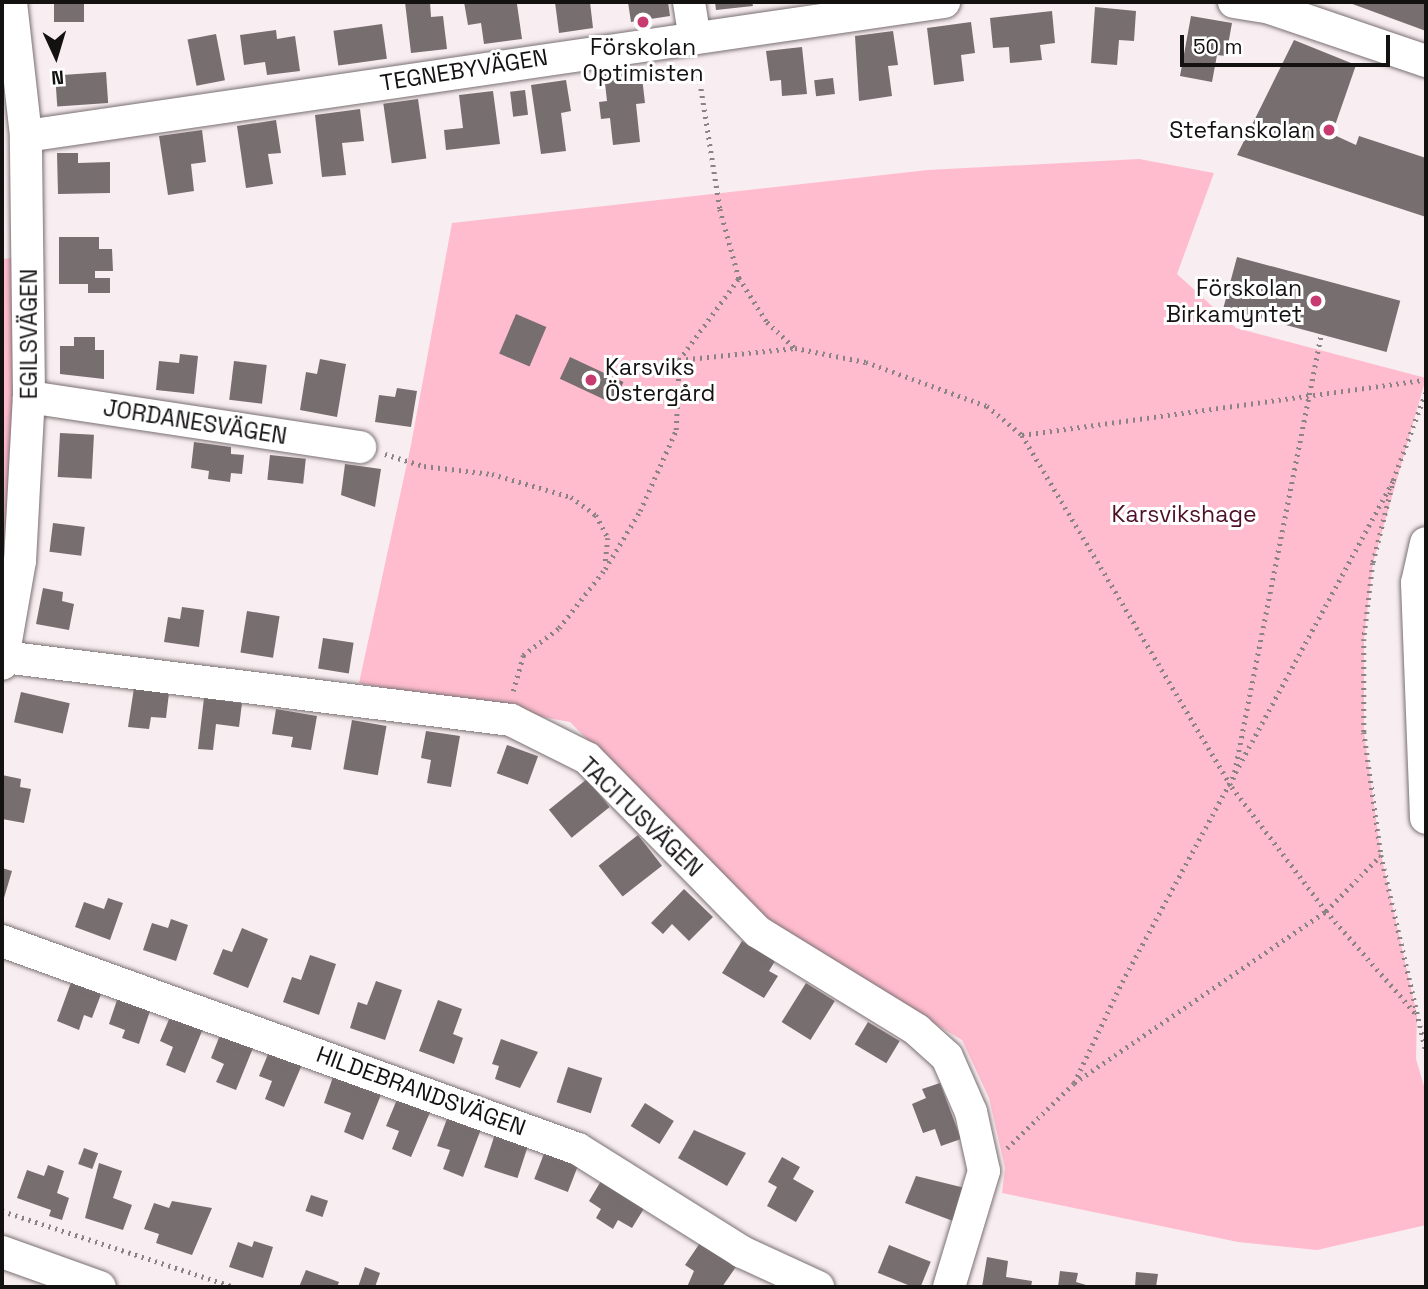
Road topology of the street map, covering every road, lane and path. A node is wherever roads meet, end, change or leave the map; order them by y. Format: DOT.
graph roads {
  1 [pos="11,2"];
  2 [pos="689,2"];
  3 [pos="944,2"];
  4 [pos="1234,2"];
  5 [pos="1271,5"];
  6 [pos="694,35"];
  7 [pos="1426,61"];
  8 [pos="26,136"];
  9 [pos="15,246"];
  10 [pos="739,278"];
  11 [pos="1321,334"];
  12 [pos="795,348"];
  13 [pos="679,359"];
  14 [pos="635,364"];
  15 [pos="1426,380"];
  16 [pos="1426,393"];
  17 [pos="1308,396"];
  18 [pos="29,397"];
  19 [pos="1022,435"];
  20 [pos="360,446"];
  21 [pos="1394,479"];
  22 [pos="1426,543"];
  23 [pos="11,559"];
  24 [pos="605,569"];
  25 [pos="3,661"];
  26 [pos="511,720"];
  27 [pos="1231,787"];
  28 [pos="1426,818"];
  29 [pos="1381,855"];
  30 [pos="1326,911"];
  31 [pos="2,941"];
  32 [pos="1417,1015"];
  33 [pos="1426,1052"];
  34 [pos="1074,1083"];
  35 [pos="984,1171"];
  36 [pos="2,1211"];
  37 [pos="2,1252"];
  38 [pos="100,1287"];
  39 [pos="235,1287"];
  40 [pos="818,1287"];
  41 [pos="949,1287"];
  1 -- 8 [label="street, EGILSVÄGEN"];
  2 -- 6 [label="street"];
  3 -- 6 [label="street, TEGNEBYVÄGEN"];
  4 -- 5 [label="street"];
  5 -- 7 [label="street"];
  6 -- 8 [label="street, TEGNEBYVÄGEN"];
  6 -- 10 [label="path"];
  8 -- 9 [label="street, EGILSVÄGEN"];
  9 -- 18 [label="street, EGILSVÄGEN"];
  10 -- 12 [label="path"];
  10 -- 13 [label="path"];
  11 -- 17 [label="path"];
  12 -- 13 [label="path"];
  12 -- 19 [label="path"];
  13 -- 14 [label="path"];
  13 -- 24 [label="path"];
  15 -- 17 [label="path"];
  16 -- 21 [label="path"];
  17 -- 19 [label="path"];
  17 -- 27 [label="path"];
  18 -- 20 [label="street, JORDANESVÄGEN"];
  18 -- 23 [label="street, EGILSVÄGEN"];
  19 -- 27 [label="path"];
  20 -- 24 [label="path"];
  21 -- 27 [label="path"];
  21 -- 29 [label="path"];
  22 -- 28 [label="street"];
  23 -- 25 [label="street, EGILSVÄGEN"];
  24 -- 26 [label="path"];
  25 -- 26 [label="street, TACITUSVÄGEN"];
  26 -- 35 [label="street, TACITUSVÄGEN"];
  27 -- 30 [label="path"];
  27 -- 34 [label="path"];
  29 -- 30 [label="path"];
  29 -- 32 [label="path"];
  30 -- 32 [label="path"];
  30 -- 34 [label="path"];
  31 -- 40 [label="street, HILDEBRANDSVÄGEN"];
  32 -- 33 [label="path"];
  34 -- 35 [label="path"];
  35 -- 41 [label="street, TACITUSVÄGEN"];
  36 -- 39 [label="path"];
  37 -- 38 [label="street"];
}
